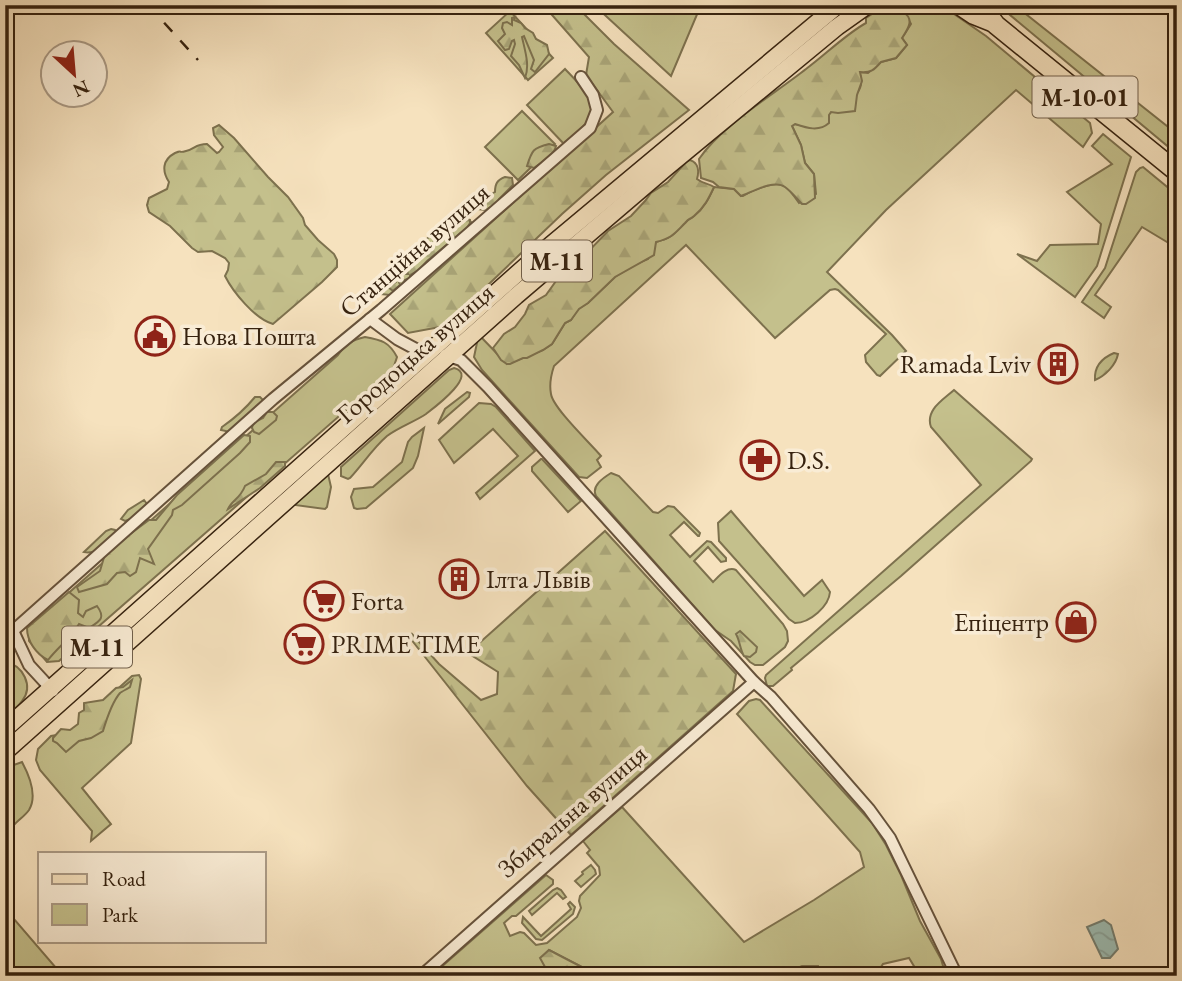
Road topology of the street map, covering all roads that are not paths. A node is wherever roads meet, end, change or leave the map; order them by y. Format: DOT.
graph roads {
  1 [pos="838,5"];
  2 [pos="868,5"];
  3 [pos="959,5"];
  4 [pos="981,5"];
  5 [pos="994,23"];
  6 [pos="581,77"];
  7 [pos="1177,172"];
  8 [pos="370,319"];
  9 [pos="425,354"];
  10 [pos="449,355"];
  11 [pos="9,635"];
  12 [pos="754,682"];
  13 [pos="50,689"];
  14 [pos="62,701"];
  15 [pos="5,729"];
  16 [pos="5,752"];
  17 [pos="421,976"];
  18 [pos="957,976"];
  1 -- 9 [label="main road, Городоцька вулиця / М-11"];
  2 -- 10 [label="main road, Городоцька вулиця / М-11"];
  3 -- 5 [label="highway, М-10-01"];
  4 -- 5 [label="highway, М-10-01"];
  5 -- 7 [label="highway, М-10-01"];
  6 -- 8 [label="street, Станційна вулиця"];
  8 -- 9 [label="street"];
  8 -- 11 [label="street, Станційна вулиця"];
  9 -- 10 [label="street"];
  9 -- 13 [label="main road, Городоцька вулиця / М-11"];
  10 -- 12 [label="street"];
  10 -- 14 [label="main road, Городоцька вулиця / М-11"];
  11 -- 13 [label="street"];
  12 -- 17 [label="street, Збиральна вулиця"];
  12 -- 18 [label="street"];
  13 -- 14 [label="street"];
  13 -- 15 [label="main road, Городоцька вулиця / М-11"];
  14 -- 16 [label="main road, Городоцька вулиця / М-11"];
}
